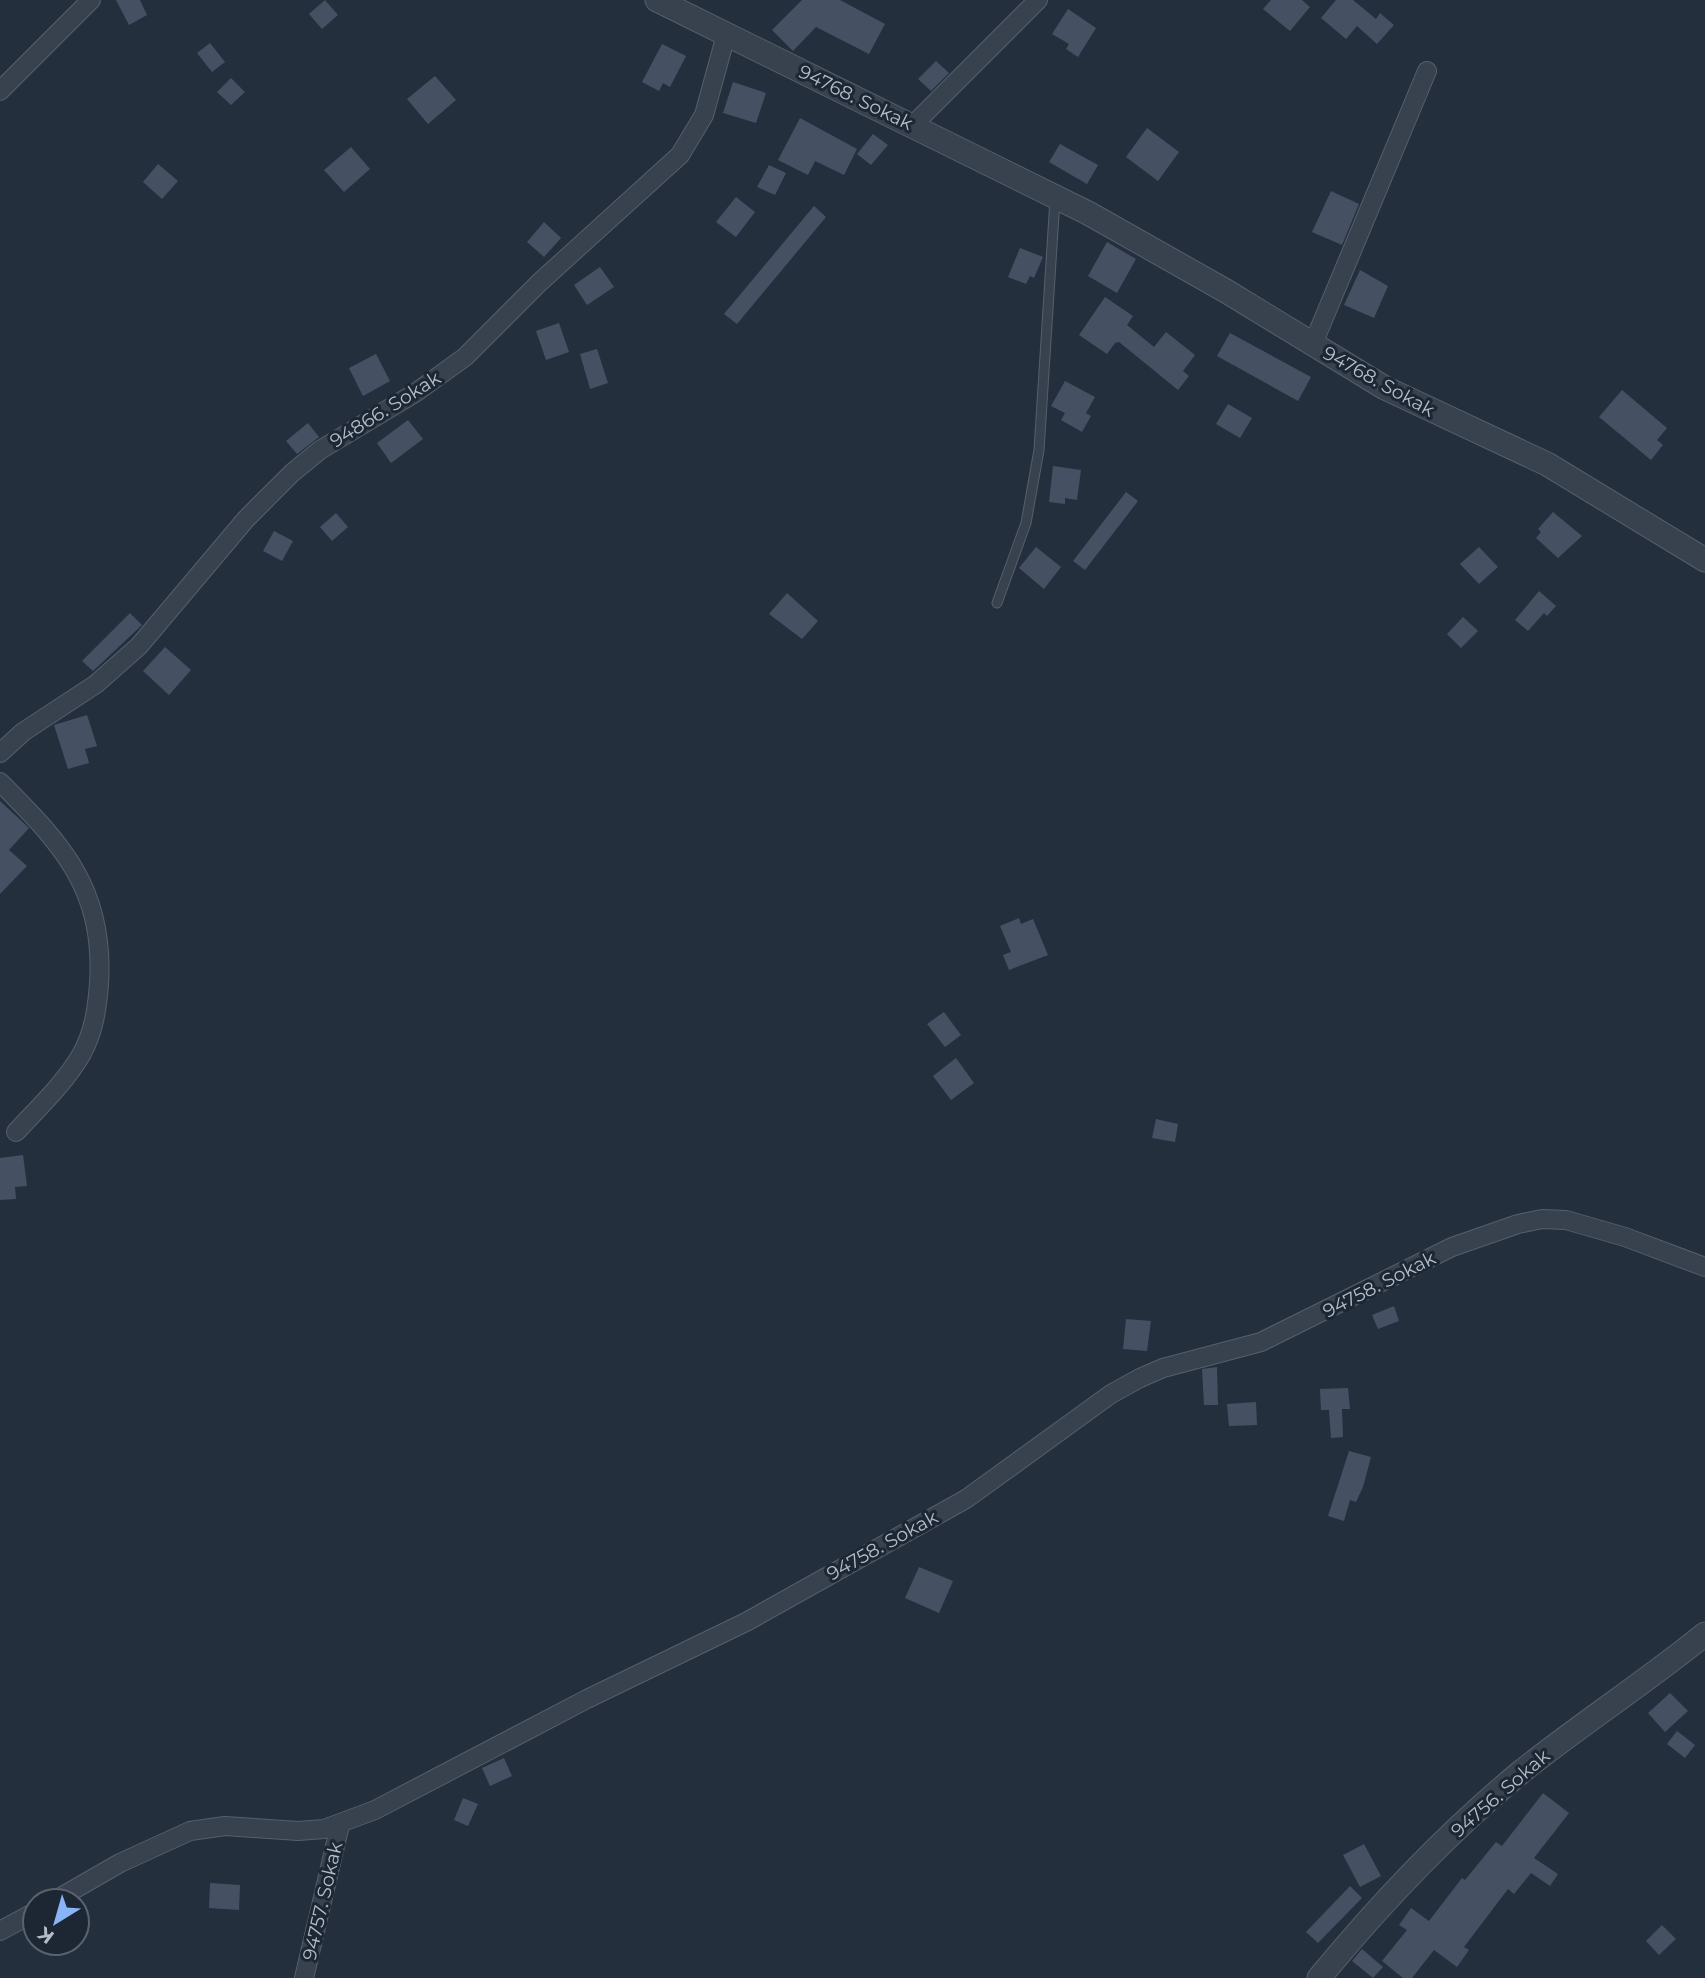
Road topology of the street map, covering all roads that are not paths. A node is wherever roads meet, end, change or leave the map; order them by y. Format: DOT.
graph roads {
  1 [pos="91,0"];
  2 [pos="657,0"];
  3 [pos="1038,0"];
  4 [pos="726,35"];
  5 [pos="1427,71"];
  6 [pos="0,91"];
  7 [pos="913,125"];
  8 [pos="1055,196"];
  9 [pos="1313,344"];
  10 [pos="1705,560"];
  11 [pos="997,603"];
  12 [pos="0,753"];
  13 [pos="0,782"];
  14 [pos="16,1132"];
  15 [pos="1705,1267"];
  16 [pos="1705,1634"];
  17 [pos="340,1825"];
  18 [pos="78,1887"];
  19 [pos="21,1920"];
  20 [pos="0,1931"];
  21 [pos="304,1978"];
  22 [pos="1319,1978"];
  1 -- 6 [label="street"];
  2 -- 4 [label="street, 94768. Sokak"];
  3 -- 7 [label="street"];
  4 -- 7 [label="street, 94768. Sokak"];
  4 -- 12 [label="street, 94866. Sokak"];
  5 -- 9 [label="street"];
  7 -- 8 [label="street, 94768. Sokak"];
  8 -- 9 [label="street, 94768. Sokak"];
  8 -- 11 [label="lane"];
  9 -- 10 [label="street, 94768. Sokak"];
  13 -- 14 [label="street"];
  15 -- 17 [label="street, 94758. Sokak"];
  16 -- 22 [label="street, 94756. Sokak"];
  17 -- 18 [label="street, 94758. Sokak"];
  17 -- 21 [label="street, 94757. Sokak"];
  19 -- 20 [label="street"];
}
